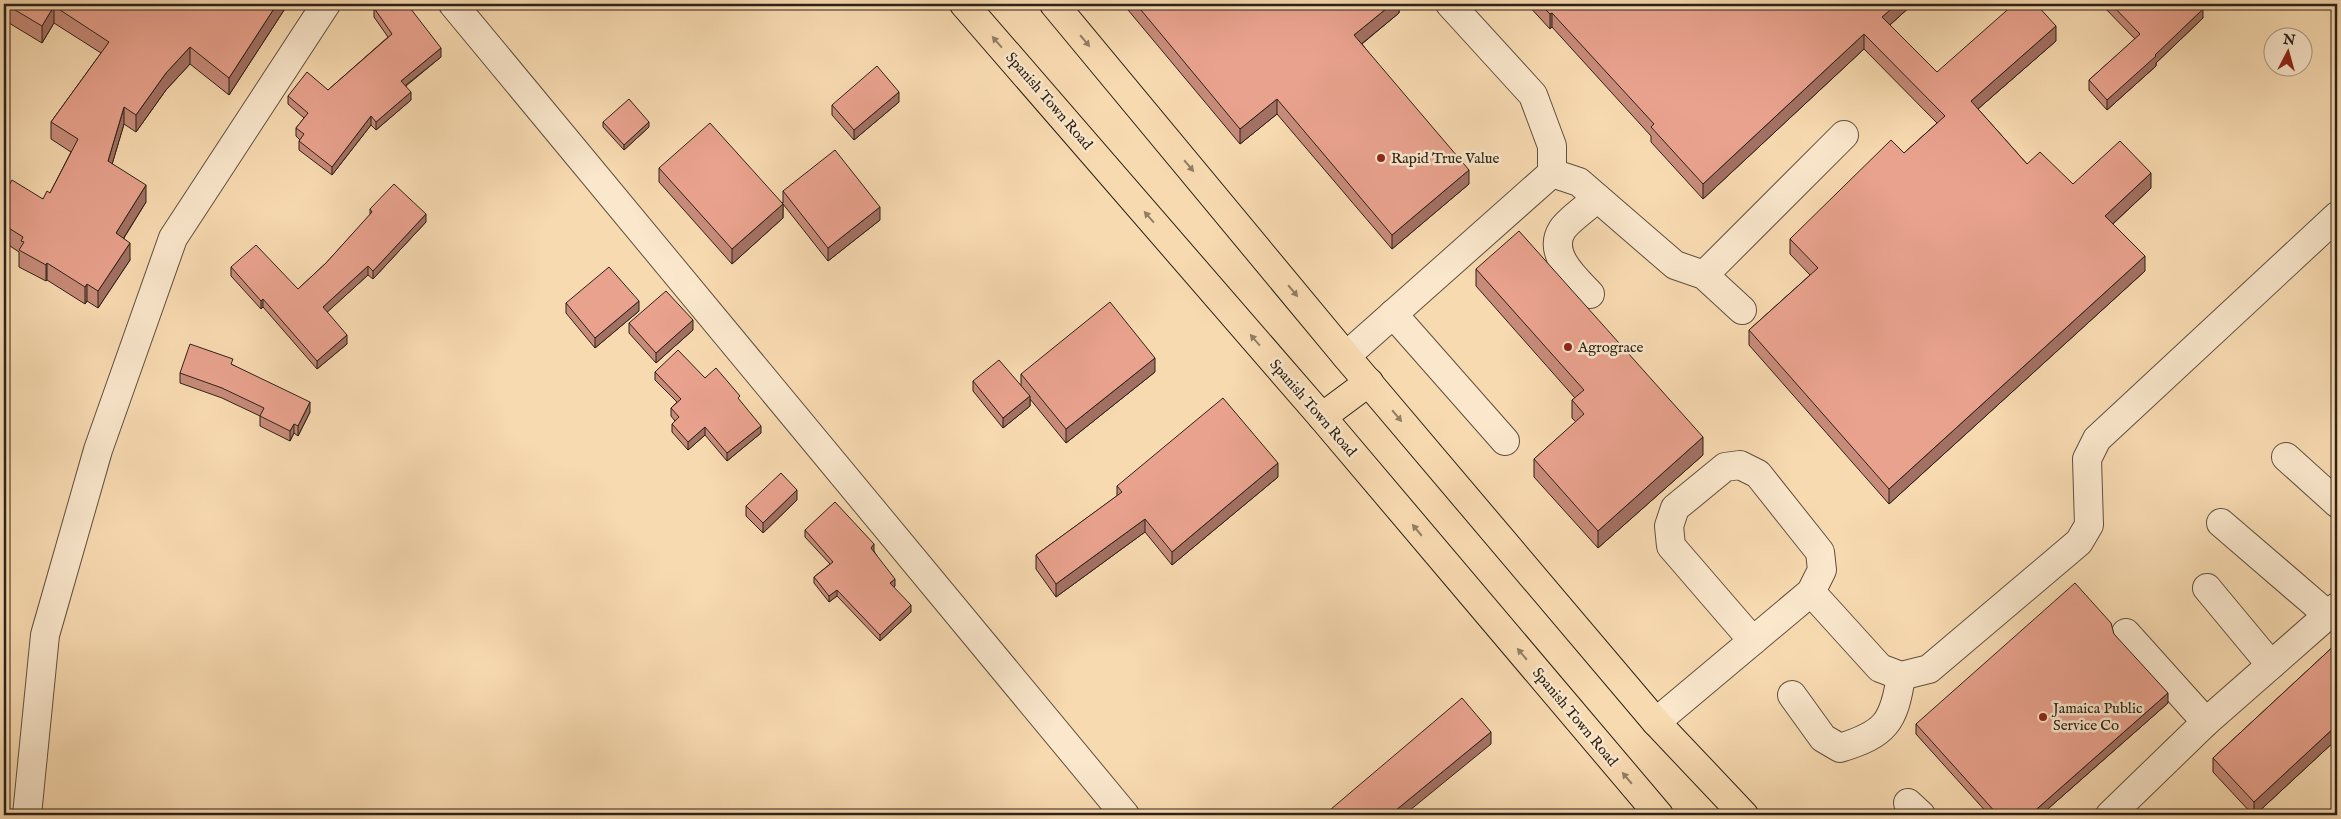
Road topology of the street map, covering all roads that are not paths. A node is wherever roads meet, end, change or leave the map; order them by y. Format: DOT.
graph roads {
  1 [pos="326,4"];
  2 [pos="454,4"];
  3 [pos="964,4"];
  4 [pos="1054,4"];
  5 [pos="1450,4"];
  6 [pos="1844,135"];
  7 [pos="1552,173"];
  8 [pos="1597,198"];
  9 [pos="2337,216"];
  10 [pos="1704,275"];
  11 [pos="1590,294"];
  12 [pos="1742,310"];
  13 [pos="1393,314"];
  14 [pos="1346,356"];
  15 [pos="1369,382"];
  16 [pos="1322,417"];
  17 [pos="1504,441"];
  18 [pos="2286,456"];
  19 [pos="2337,503"];
  20 [pos="2221,523"];
  21 [pos="2207,588"];
  22 [pos="1811,592"];
  23 [pos="2333,611"];
  24 [pos="2126,633"];
  25 [pos="1753,641"];
  26 [pos="2271,665"];
  27 [pos="1901,676"];
  28 [pos="1792,695"];
  29 [pos="1656,722"];
  30 [pos="2206,722"];
  31 [pos="27,815"];
  32 [pos="1125,815"];
  33 [pos="1658,815"];
  34 [pos="1744,815"];
  35 [pos="2110,815"];
  1 -- 31 [label="street"];
  2 -- 32 [label="street"];
  16 -- 3 [label="highway, Spanish Town Road, one-way"];
  4 -- 14 [label="highway, one-way"];
  5 -- 7 [label="street"];
  6 -- 10 [label="street"];
  7 -- 8 [label="street"];
  7 -- 13 [label="street"];
  8 -- 10 [label="street"];
  8 -- 11 [label="street"];
  9 -- 27 [label="street"];
  10 -- 12 [label="street"];
  13 -- 14 [label="street"];
  13 -- 17 [label="street"];
  14 -- 15 [label="highway"];
  15 -- 16 [label="highway"];
  15 -- 29 [label="highway, one-way"];
  33 -- 16 [label="highway, Spanish Town Road, one-way"];
  18 -- 19 [label="street"];
  20 -- 23 [label="street"];
  21 -- 26 [label="street"];
  22 -- 25 [label="street"];
  22 -- 25 [label="street"];
  22 -- 27 [label="street"];
  23 -- 26 [label="street"];
  24 -- 30 [label="street"];
  25 -- 29 [label="street"];
  26 -- 30 [label="street"];
  27 -- 28 [label="street"];
  29 -- 34 [label="highway"];
  30 -- 35 [label="street"];
}
